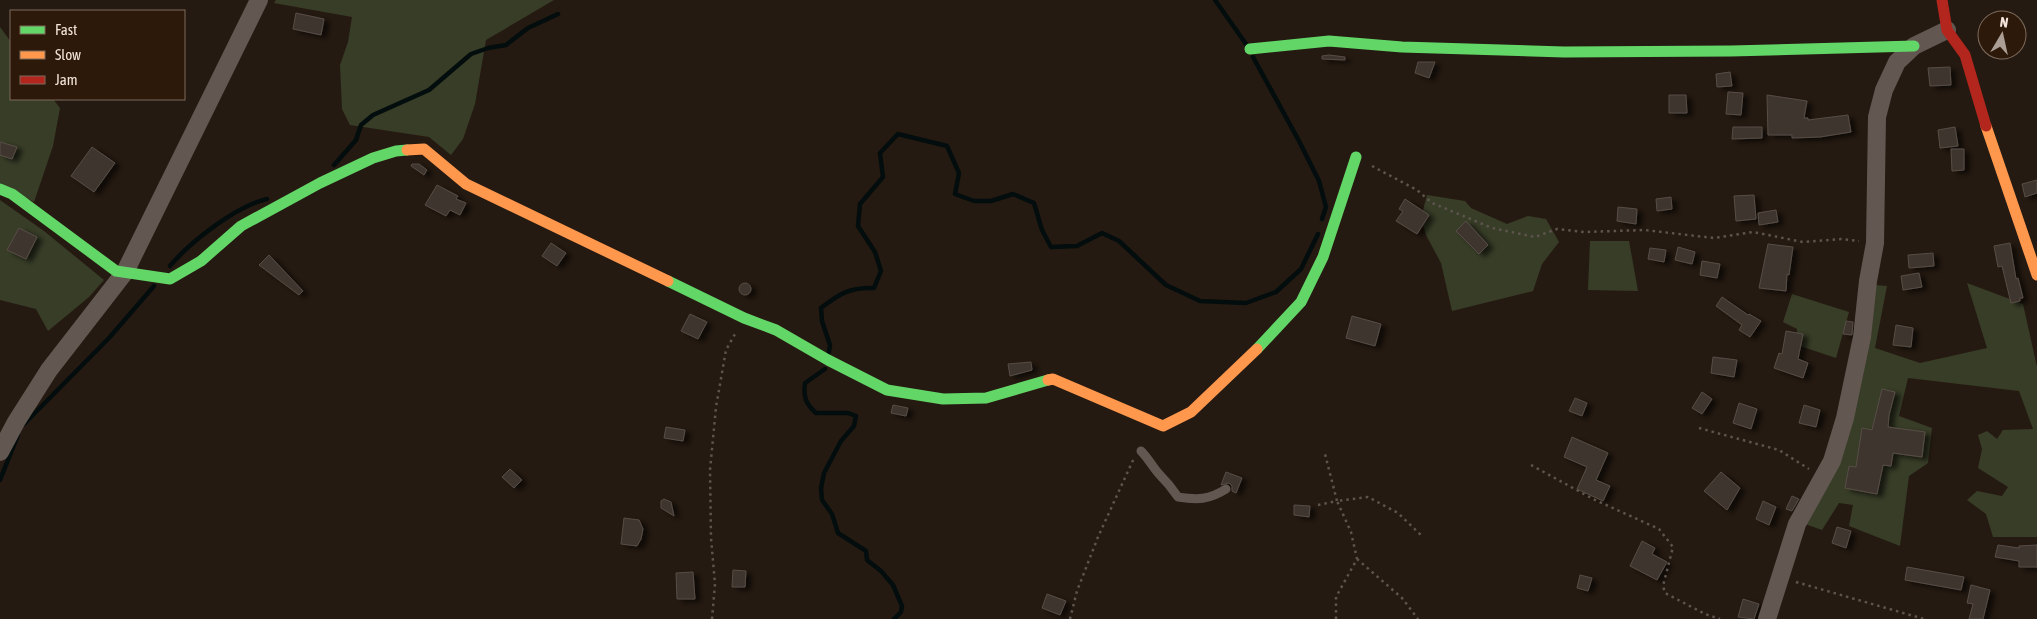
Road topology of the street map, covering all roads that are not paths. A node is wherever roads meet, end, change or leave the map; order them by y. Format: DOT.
graph roads {
  1 [pos="259,0"];
  2 [pos="1942,0"];
  3 [pos="1946,30"];
  4 [pos="1914,46"];
  5 [pos="1250,49"];
  6 [pos="1356,157"];
  7 [pos="0,189"];
  8 [pos="125,272"];
  9 [pos="2037,275"];
  10 [pos="1141,451"];
  11 [pos="0,452"];
  12 [pos="1226,489"];
  13 [pos="1767,619"];
  1 -- 8 [label="street"];
  2 -- 3 [label="street"];
  3 -- 4 [label="street"];
  3 -- 9 [label="street"];
  4 -- 5 [label="street"];
  4 -- 13 [label="street"];
  6 -- 8 [label="street"];
  7 -- 8 [label="street"];
  8 -- 11 [label="street"];
  10 -- 12 [label="lane"];
}
